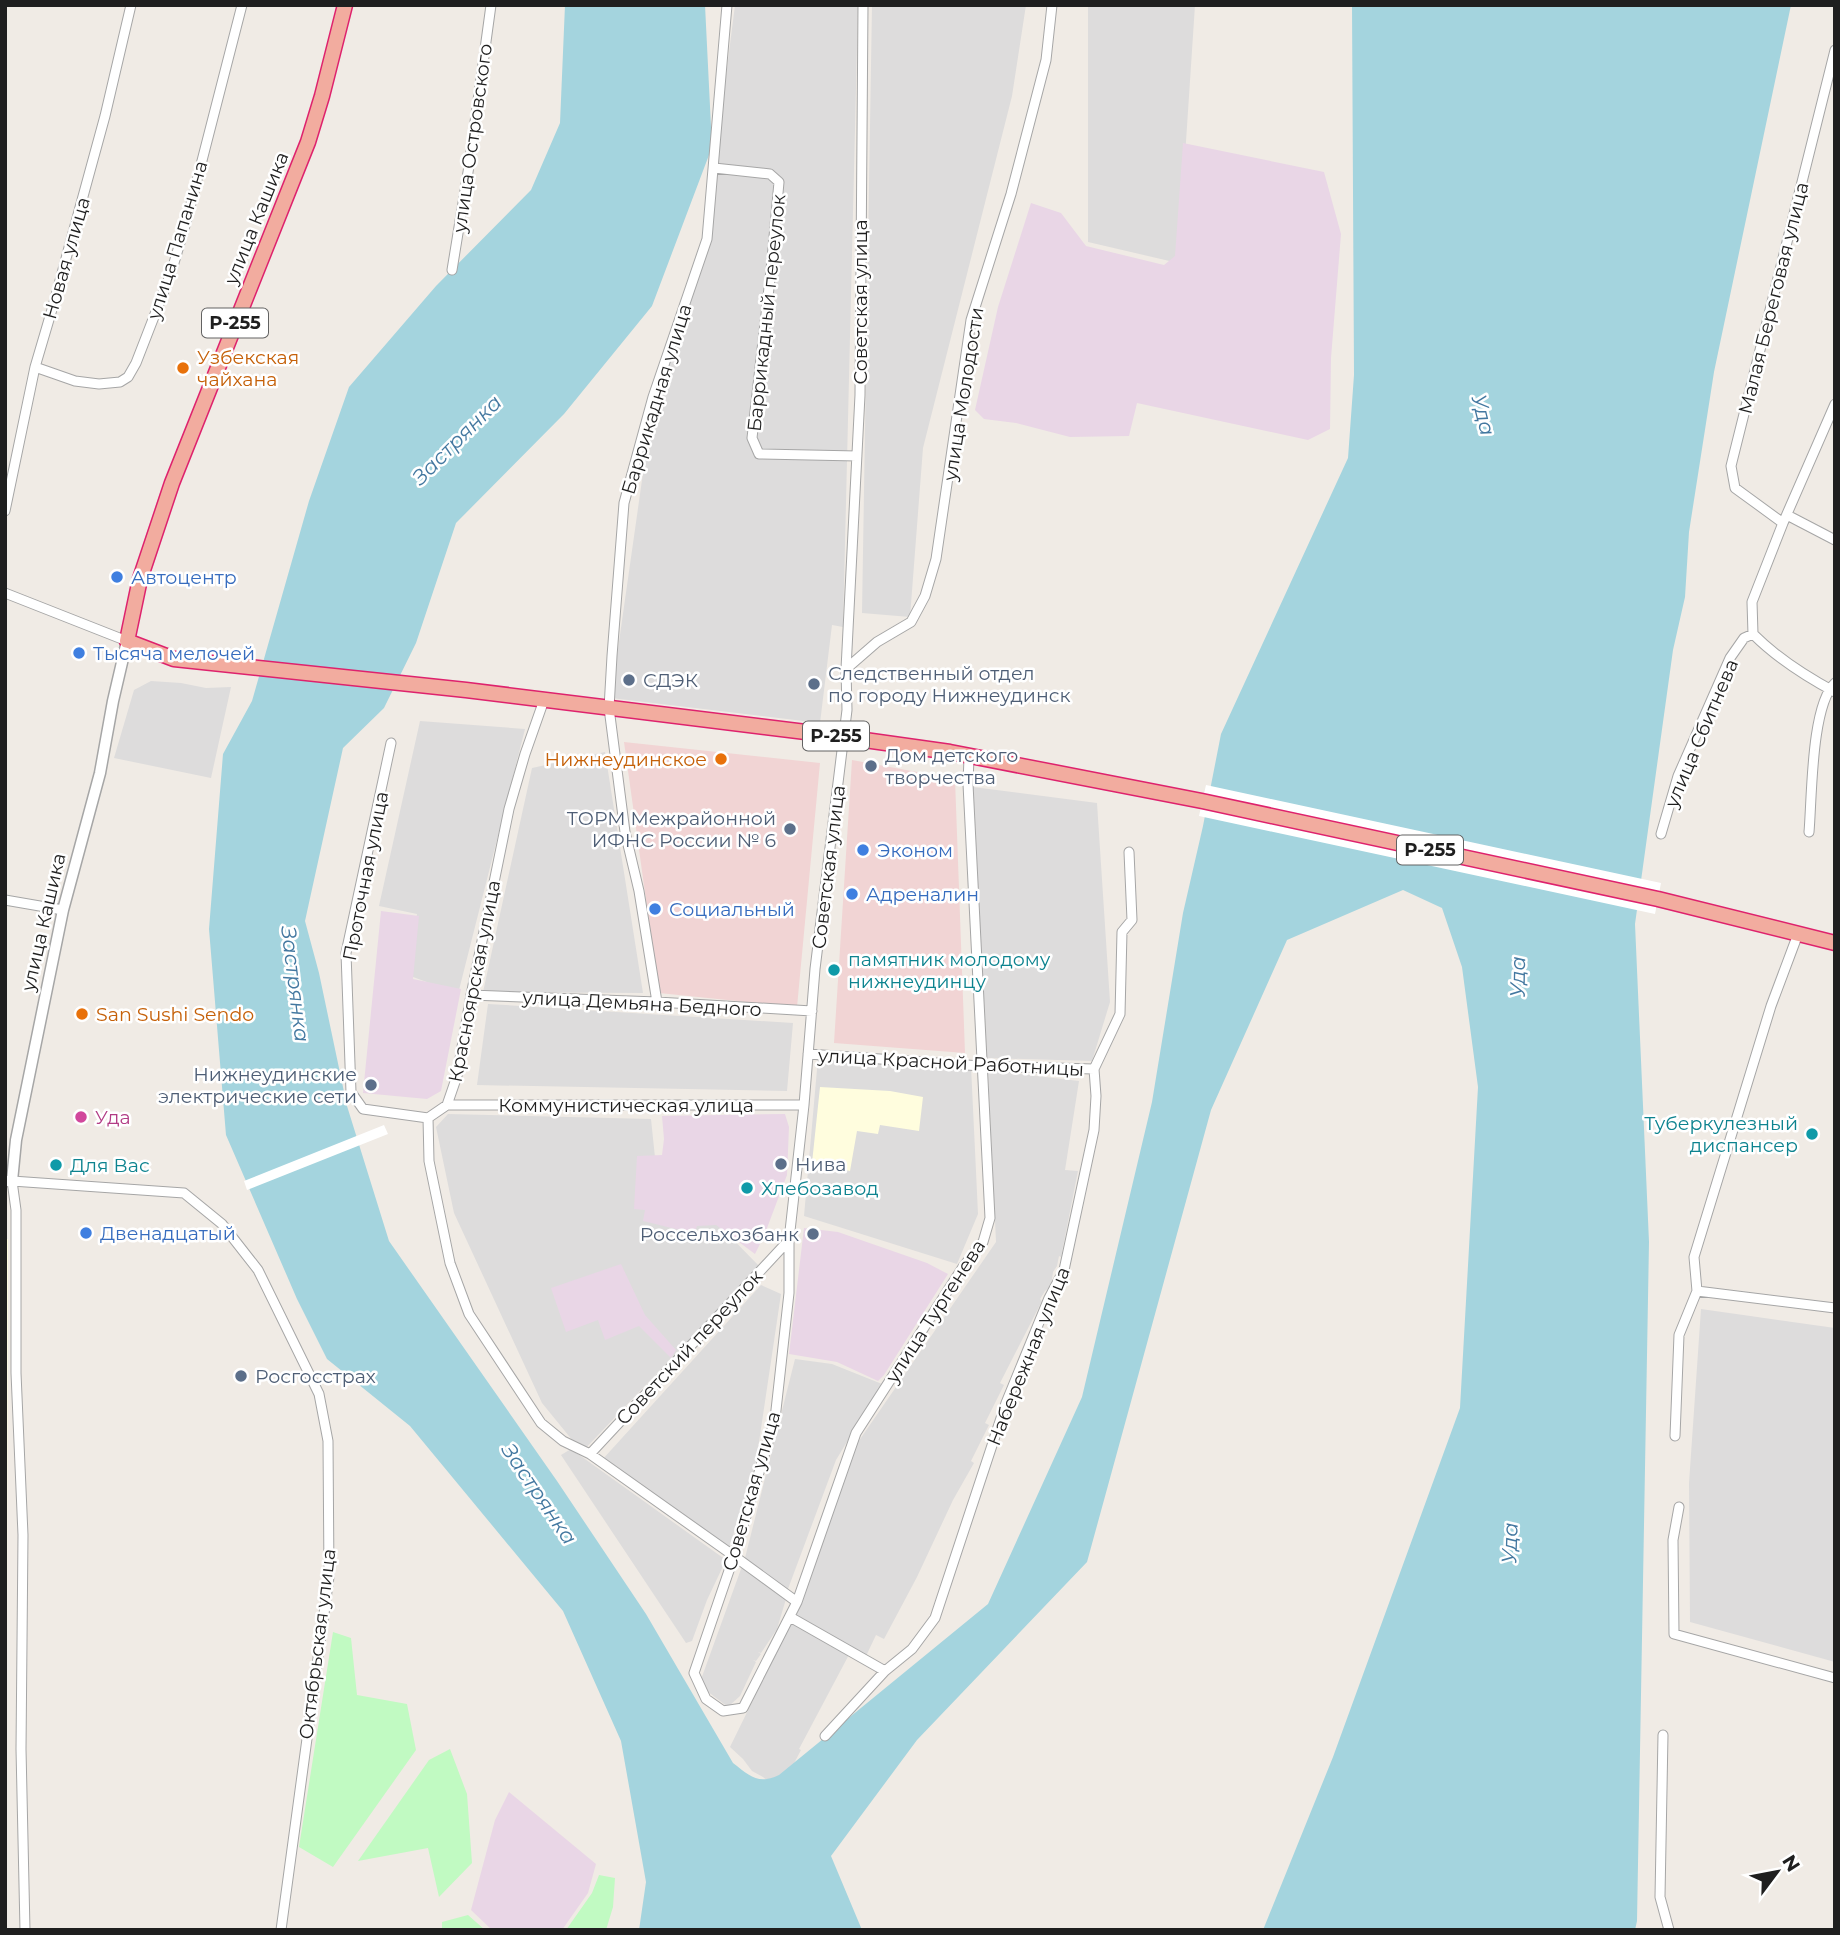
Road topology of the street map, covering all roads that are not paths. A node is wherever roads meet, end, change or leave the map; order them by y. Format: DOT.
graph roads {
  1 [pos="131,5"];
  2 [pos="243,5"];
  3 [pos="345,5"];
  4 [pos="491,5"];
  5 [pos="727,5"];
  6 [pos="863,5"];
  7 [pos="1052,5"];
  8 [pos="1835,50"];
  9 [pos="714,168"];
  10 [pos="452,270"];
  11 [pos="35,367"];
  12 [pos="1835,404"];
  13 [pos="857,456"];
  14 [pos="5,511"];
  15 [pos="1785,519"];
  16 [pos="1835,540"];
  17 [pos="5,593"];
  18 [pos="1753,634"];
  19 [pos="127,641"];
  20 [pos="846,669"];
  21 [pos="1833,688"];
  22 [pos="544,700"];
  23 [pos="609,708"];
  24 [pos="844,737"];
  25 [pos="391,743"];
  26 [pos="969,757"];
  27 [pos="1810,832"];
  28 [pos="1661,834"];
  29 [pos="1129,852"];
  30 [pos="5,900"];
  31 [pos="63,910"];
  32 [pos="1798,933"];
  33 [pos="1835,943"];
  34 [pos="471,995"];
  35 [pos="657,1002"];
  36 [pos="812,1011"];
  37 [pos="808,1054"];
  38 [pos="981,1066"];
  39 [pos="1094,1069"];
  40 [pos="447,1105"];
  41 [pos="804,1105"];
  42 [pos="428,1118"];
  43 [pos="8,1181"];
  44 [pos="789,1240"];
  45 [pos="1697,1291"];
  46 [pos="1835,1308"];
  47 [pos="1675,1436"];
  48 [pos="590,1454"];
  49 [pos="1679,1507"];
  50 [pos="734,1556"];
  51 [pos="797,1602"];
  52 [pos="790,1618"];
  53 [pos="885,1671"];
  54 [pos="1835,1678"];
  55 [pos="743,1708"];
  56 [pos="1663,1735"];
  57 [pos="825,1736"];
  58 [pos="25,1930"];
  59 [pos="281,1930"];
  60 [pos="1669,1930"];
  1 -- 11 [label="street, Новая улица"];
  2 -- 11 [label="street, улица Папанина"];
  3 -- 19 [label="highway, улица Кашика / Р-255"];
  4 -- 10 [label="street, улица Островского"];
  5 -- 9 [label="street, Баррикадная улица"];
  6 -- 13 [label="street, Советская улица"];
  7 -- 20 [label="street, улица Молодости"];
  8 -- 15 [label="street, Малая Береговая улица"];
  9 -- 13 [label="street, Баррикадный переулок"];
  9 -- 23 [label="street, Баррикадная улица"];
  11 -- 14 [label="street, Новая улица"];
  12 -- 15 [label="street"];
  13 -- 20 [label="street, Советская улица"];
  15 -- 16 [label="street, Малая Береговая улица"];
  15 -- 18 [label="street"];
  17 -- 19 [label="street"];
  18 -- 21 [label="street"];
  18 -- 28 [label="street, улица Сбитнева"];
  19 -- 22 [label="highway, Р-255"];
  19 -- 31 [label="street, улица Кашика"];
  20 -- 24 [label="street, Советская улица"];
  21 -- 27 [label="street"];
  22 -- 23 [label="highway, Р-255"];
  22 -- 34 [label="street, Красноярская улица"];
  23 -- 24 [label="highway, Р-255"];
  23 -- 35 [label="street, Баррикадная улица"];
  24 -- 26 [label="highway, Р-255"];
  24 -- 36 [label="street, Советская улица"];
  25 -- 42 [label="street, Проточная улица"];
  26 -- 32 [label="highway, Р-255"];
  26 -- 38 [label="street, улица Тургенева"];
  29 -- 39 [label="street, Набережная улица"];
  30 -- 31 [label="street"];
  31 -- 43 [label="street, улица Кашика"];
  32 -- 33 [label="highway, Р-255"];
  32 -- 45 [label="street"];
  34 -- 35 [label="street, улица Демьяна Бедного"];
  34 -- 40 [label="street, Красноярская улица"];
  35 -- 36 [label="street, улица Демьяна Бедного"];
  36 -- 37 [label="street, Советская улица"];
  37 -- 38 [label="street, улица Красной Работницы"];
  37 -- 41 [label="street, Советская улица"];
  38 -- 39 [label="street, улица Красной Работницы"];
  38 -- 51 [label="street, улица Тургенева"];
  39 -- 53 [label="street, Набережная улица"];
  40 -- 41 [label="street, Коммунистическая улица"];
  40 -- 42 [label="street, Красноярская улица"];
  41 -- 44 [label="street, Советская улица"];
  42 -- 48 [label="street"];
  43 -- 58 [label="street, улица Кашика"];
  43 -- 59 [label="street, Октябрьская улица"];
  44 -- 48 [label="street, Советский переулок"];
  44 -- 50 [label="street, Советская улица"];
  45 -- 46 [label="street"];
  45 -- 47 [label="street"];
  48 -- 50 [label="street"];
  49 -- 54 [label="street"];
  50 -- 51 [label="street"];
  50 -- 55 [label="street, Советская улица"];
  51 -- 52 [label="street, улица Тургенева"];
  52 -- 53 [label="street"];
  52 -- 55 [label="street, улица Тургенева"];
  53 -- 57 [label="street, Набережная улица"];
  56 -- 60 [label="street"];
}
